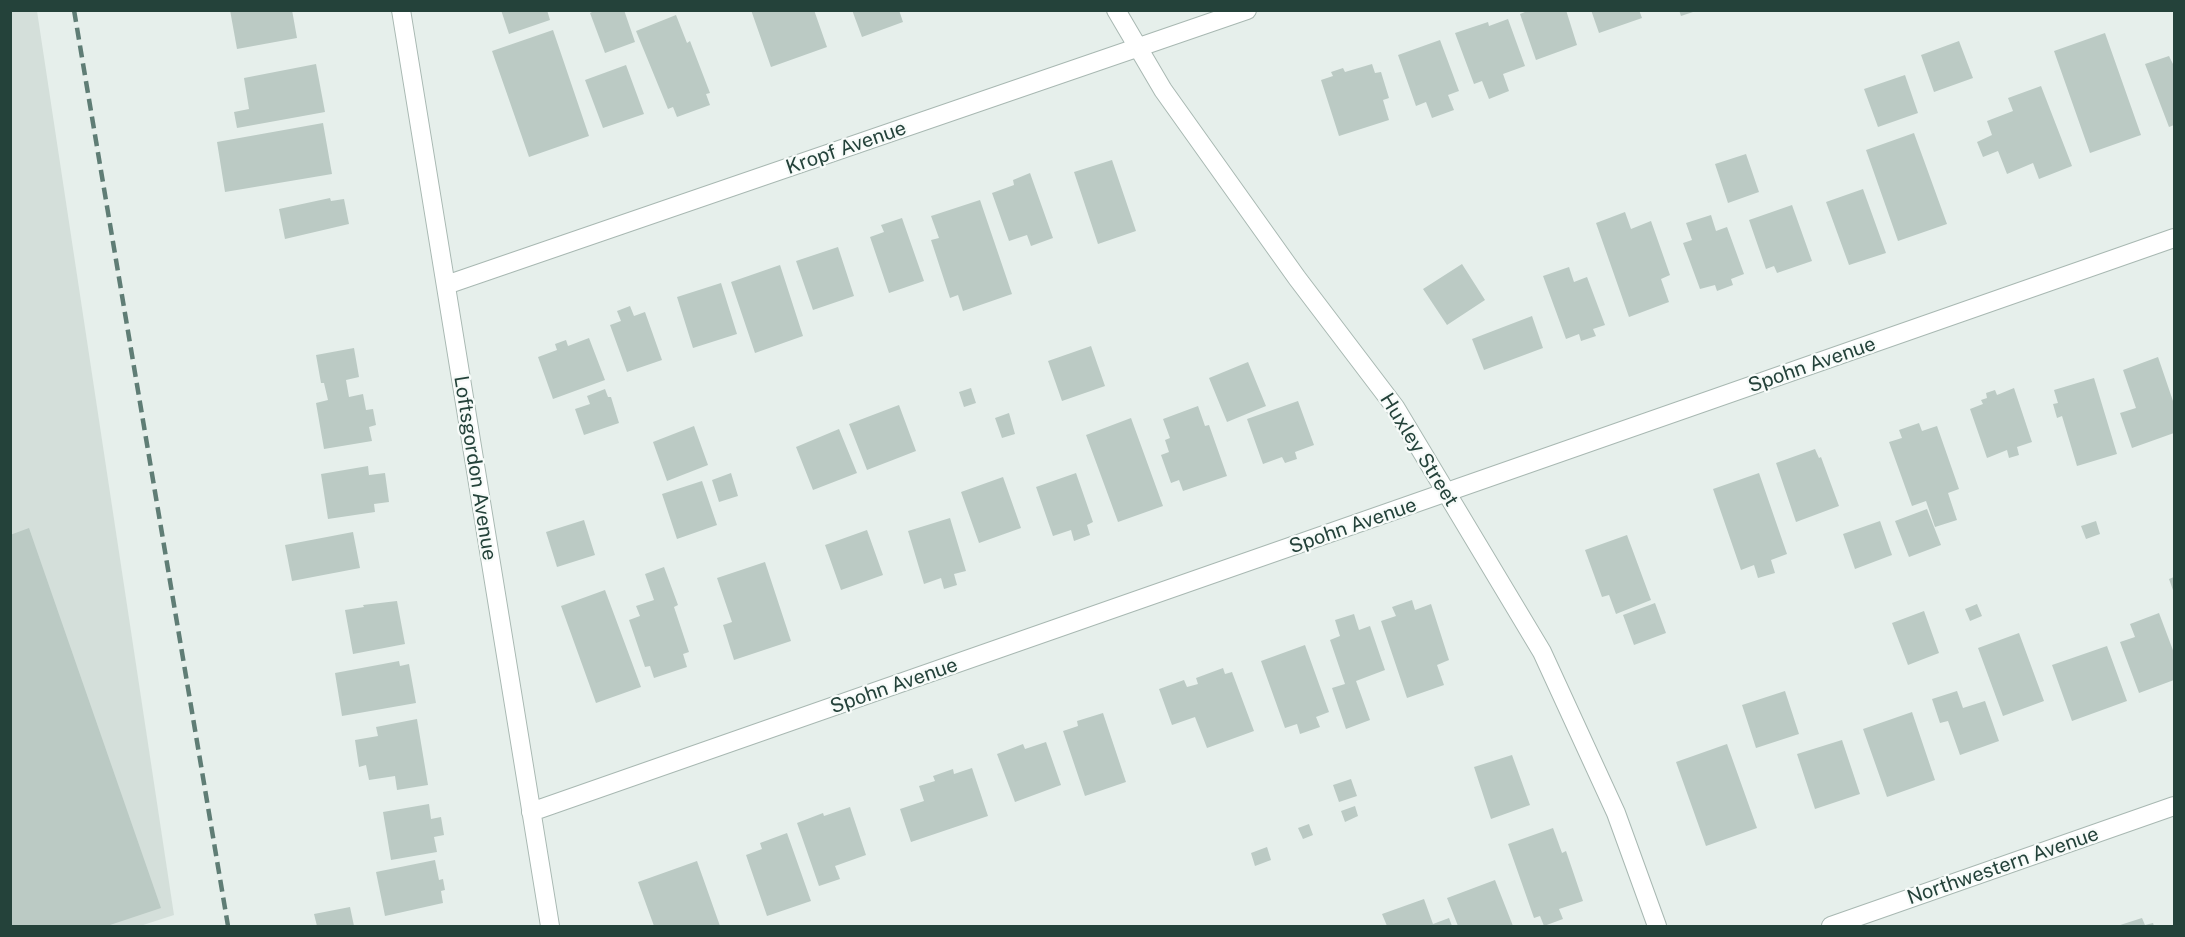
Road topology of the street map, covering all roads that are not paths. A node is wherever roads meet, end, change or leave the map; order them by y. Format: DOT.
graph roads {
  1 [pos="401,10"];
  2 [pos="1116,10"];
  3 [pos="1247,10"];
  4 [pos="1137,48"];
  5 [pos="2175,238"];
  6 [pos="446,285"];
  7 [pos="1447,493"];
  8 [pos="2175,806"];
  9 [pos="531,813"];
  10 [pos="550,927"];
  11 [pos="1657,927"];
  12 [pos="1831,927"];
  1 -- 6 [label="street, Loftsgordon Avenue"];
  2 -- 4 [label="street, Huxley Street"];
  3 -- 4 [label="street, Kropf Avenue"];
  4 -- 6 [label="street, Kropf Avenue"];
  4 -- 7 [label="street, Huxley Street"];
  5 -- 7 [label="street, Spohn Avenue"];
  6 -- 9 [label="street, Loftsgordon Avenue"];
  7 -- 9 [label="street, Spohn Avenue"];
  7 -- 11 [label="street, Huxley Street"];
  8 -- 12 [label="street, Northwestern Avenue"];
  9 -- 10 [label="street, Loftsgordon Avenue"];
}
